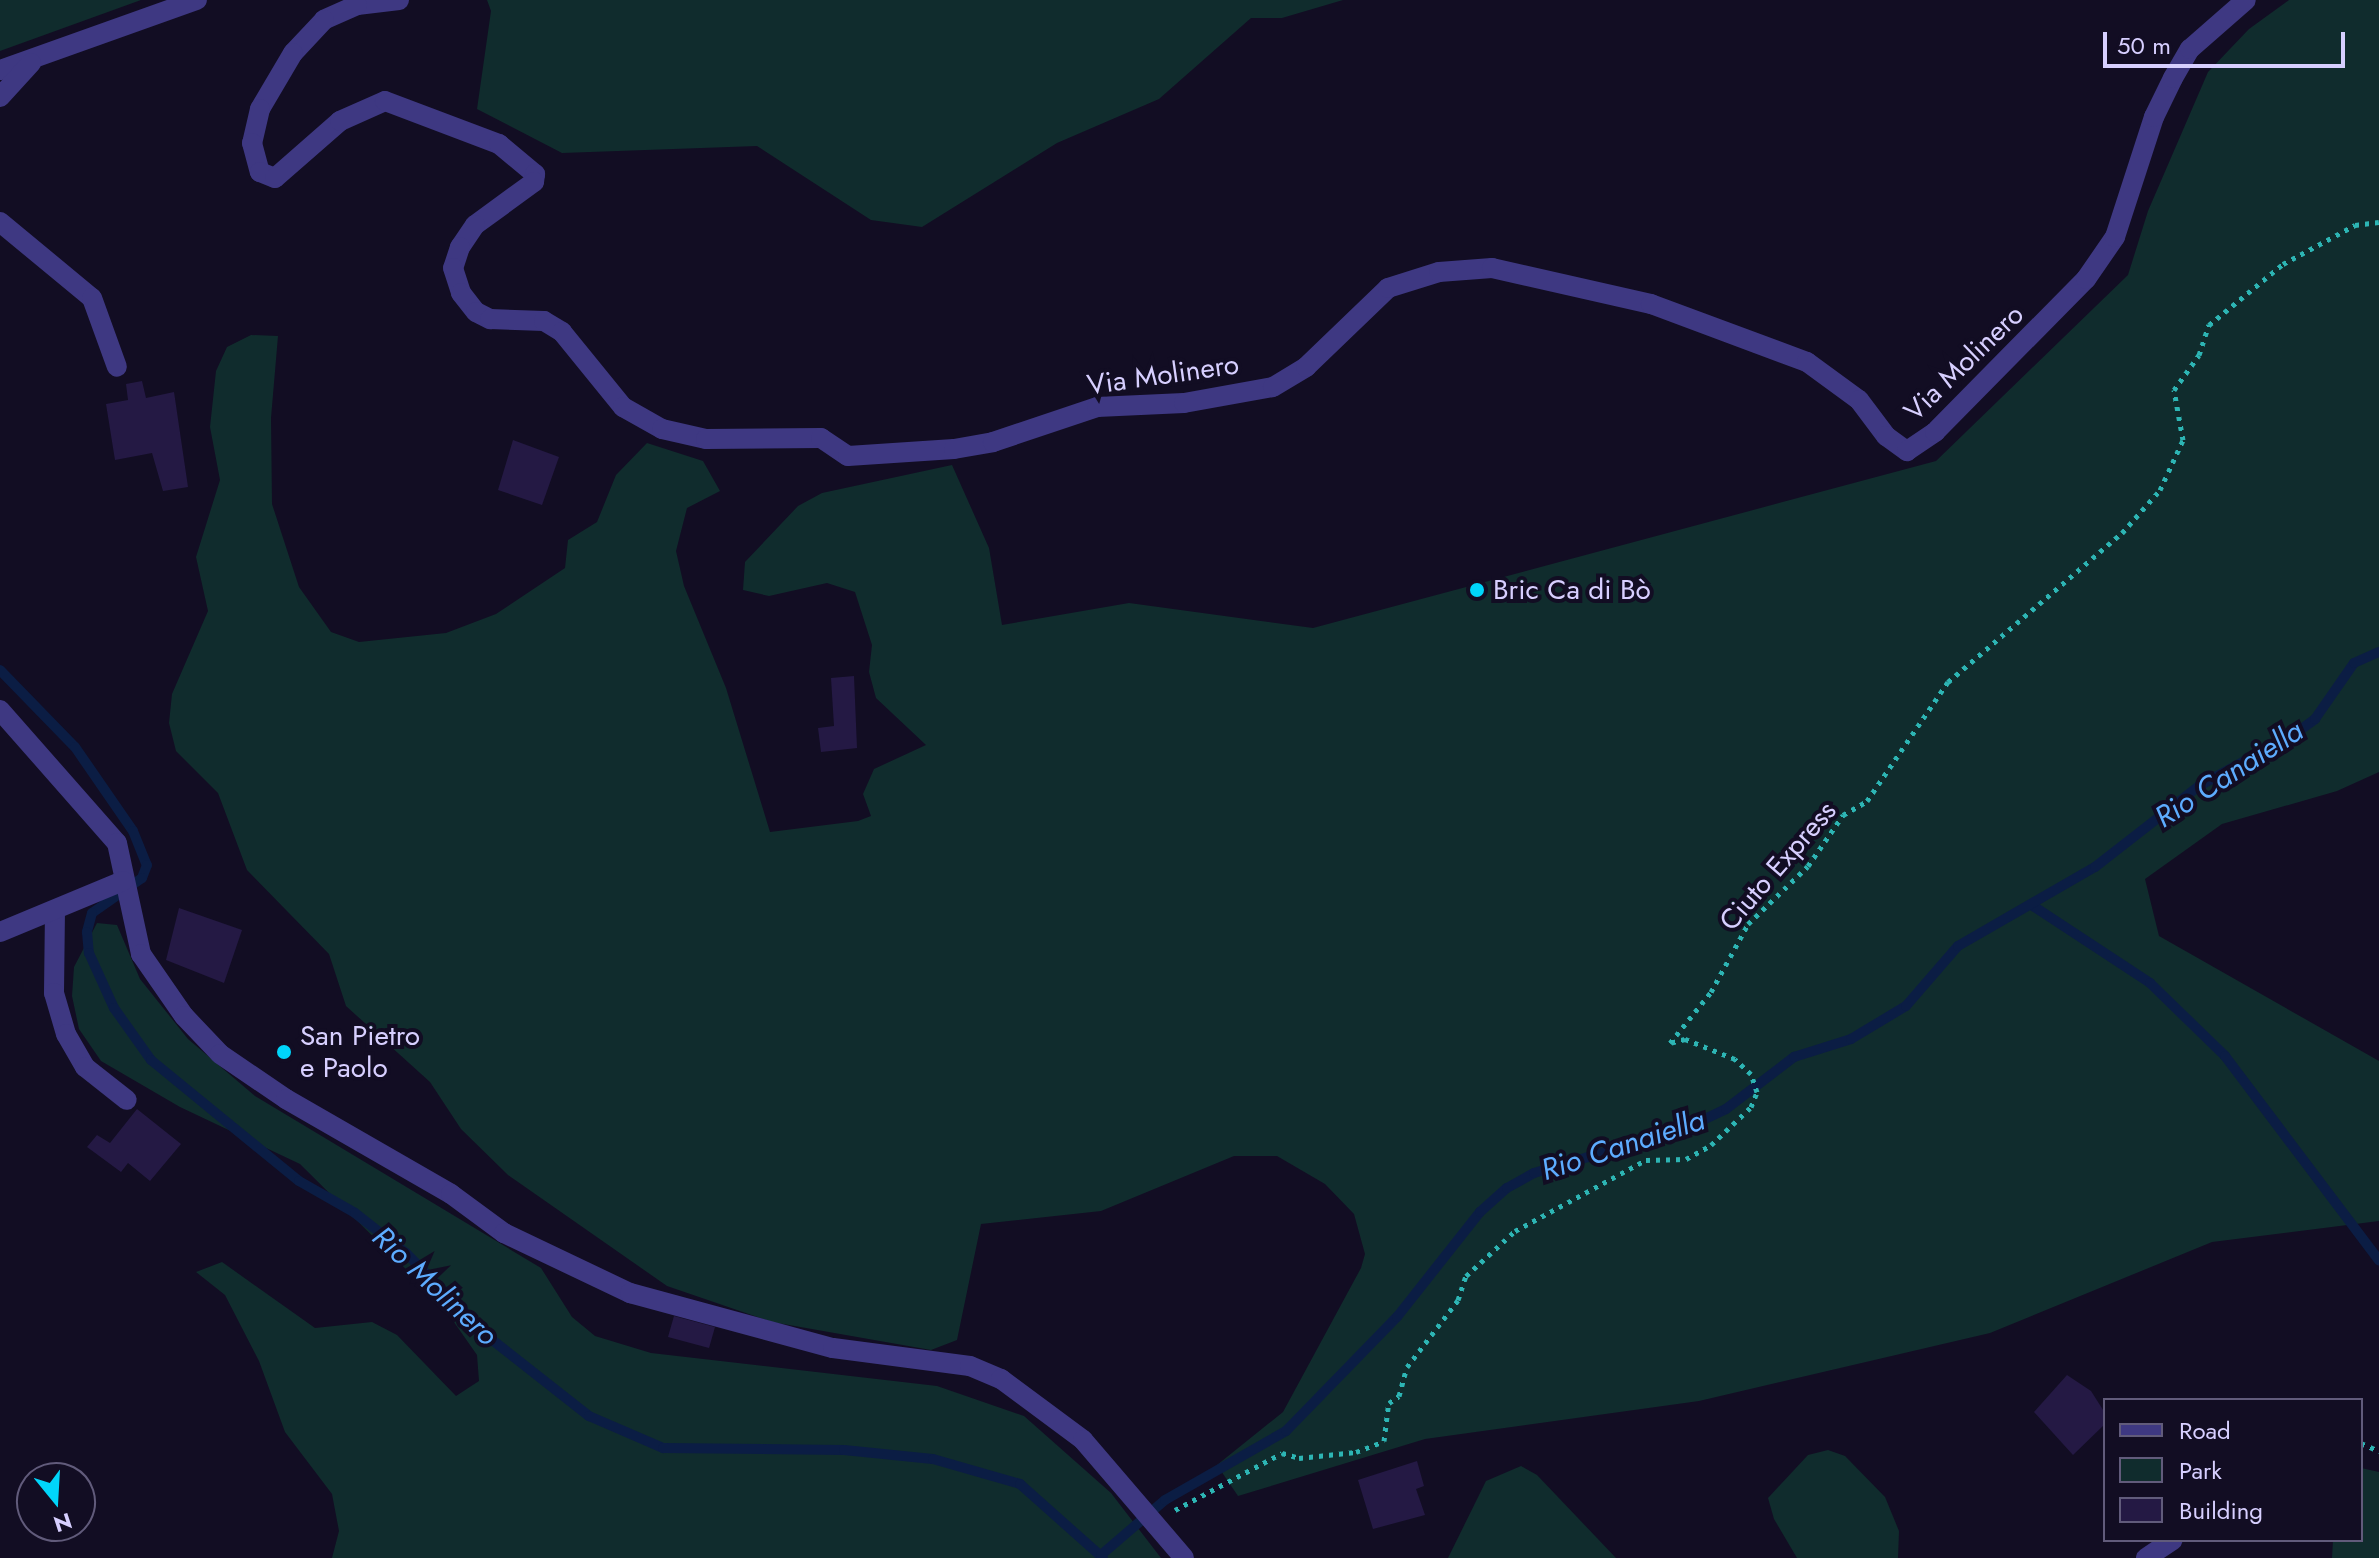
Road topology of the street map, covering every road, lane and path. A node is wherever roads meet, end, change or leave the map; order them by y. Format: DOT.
graph roads {
  1 [pos="197,0"];
  2 [pos="399,0"];
  3 [pos="2246,0"];
  4 [pos="31,63"];
  5 [pos="0,70"];
  6 [pos="0,97"];
  7 [pos="0,222"];
  8 [pos="2379,222"];
  9 [pos="117,367"];
  10 [pos="0,710"];
  11 [pos="123,881"];
  12 [pos="55,910"];
  13 [pos="0,932"];
  14 [pos="127,1100"];
  15 [pos="1158,1523"];
  16 [pos="2170,1542"];
  17 [pos="1184,1558"];
  18 [pos="2146,1558"];
  1 -- 4 [label="street"];
  2 -- 3 [label="street, Via Molinero"];
  4 -- 5 [label="street"];
  4 -- 6 [label="street"];
  7 -- 9 [label="street"];
  8 -- 15 [label="path, Ciuto Express"];
  10 -- 11 [label="street"];
  11 -- 12 [label="street"];
  11 -- 15 [label="street"];
  12 -- 13 [label="street"];
  12 -- 14 [label="street"];
  15 -- 17 [label="street"];
  16 -- 18 [label="street"];
}
